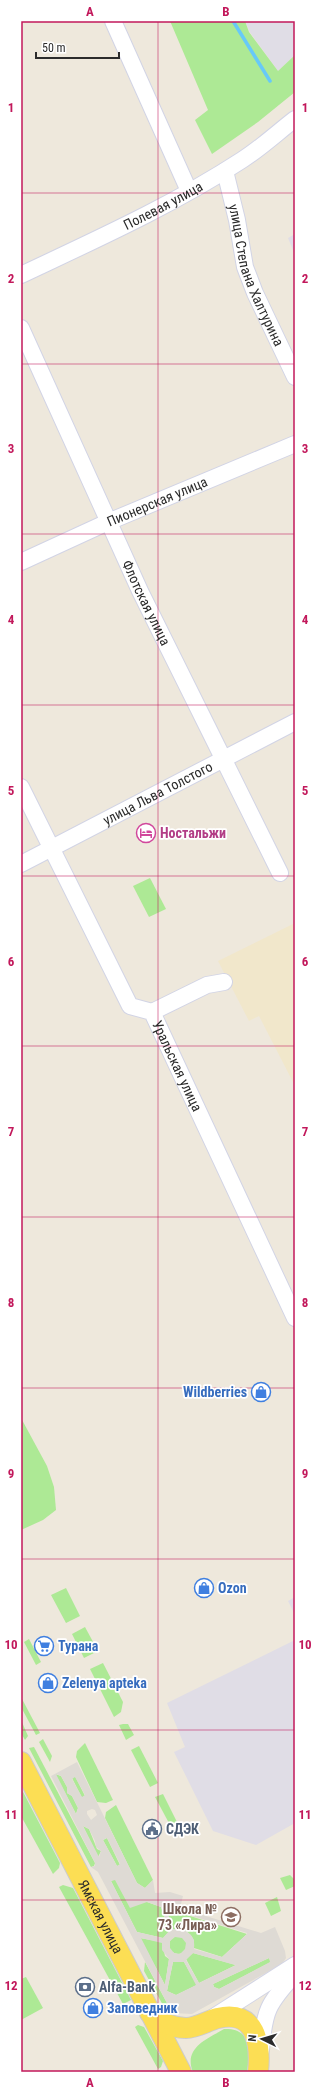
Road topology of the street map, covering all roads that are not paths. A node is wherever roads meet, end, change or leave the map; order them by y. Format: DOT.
graph roads {
  1 [pos="114,21"];
  2 [pos="295,119"];
  3 [pos="225,171"];
  4 [pos="189,191"];
  5 [pos="21,275"];
  6 [pos="21,328"];
  7 [pos="295,377"];
  8 [pos="295,444"];
  9 [pos="108,522"];
  10 [pos="21,562"];
  11 [pos="295,722"];
  12 [pos="224,759"];
  13 [pos="21,787"];
  14 [pos="51,848"];
  15 [pos="21,864"];
  16 [pos="280,873"];
  17 [pos="224,982"];
  18 [pos="152,1012"];
  19 [pos="295,1318"];
  20 [pos="21,1762"];
  21 [pos="295,1965"];
  22 [pos="295,1974"];
  23 [pos="150,2013"];
  24 [pos="204,2023"];
  25 [pos="259,2066"];
  26 [pos="182,2072"];
  1 -- 4 [label="street"];
  2 -- 3 [label="street, Полевая улица"];
  3 -- 4 [label="street, Полевая улица"];
  3 -- 7 [label="street, улица Степана Халтурина"];
  4 -- 5 [label="street, Полевая улица"];
  6 -- 9 [label="street, Флотская улица"];
  8 -- 9 [label="street, Пионерская улица"];
  9 -- 10 [label="street, Пионерская улица"];
  9 -- 12 [label="street, Флотская улица"];
  11 -- 12 [label="street, улица Льва Толстого"];
  12 -- 14 [label="street, улица Льва Толстого"];
  12 -- 16 [label="street, Флотская улица"];
  13 -- 14 [label="street, Уральская улица"];
  14 -- 15 [label="street, улица Льва Толстого"];
  14 -- 18 [label="street, Уральская улица"];
  17 -- 18 [label="street"];
  18 -- 19 [label="street, Уральская улица"];
  20 -- 23 [label="main road, Ямская улица"];
  21 -- 24 [label="street"];
  22 -- 25 [label="street"];
  23 -- 24 [label="main road"];
  23 -- 26 [label="main road, Ямская улица"];
  24 -- 25 [label="main road"];
  24 -- 26 [label="main road"];
}
